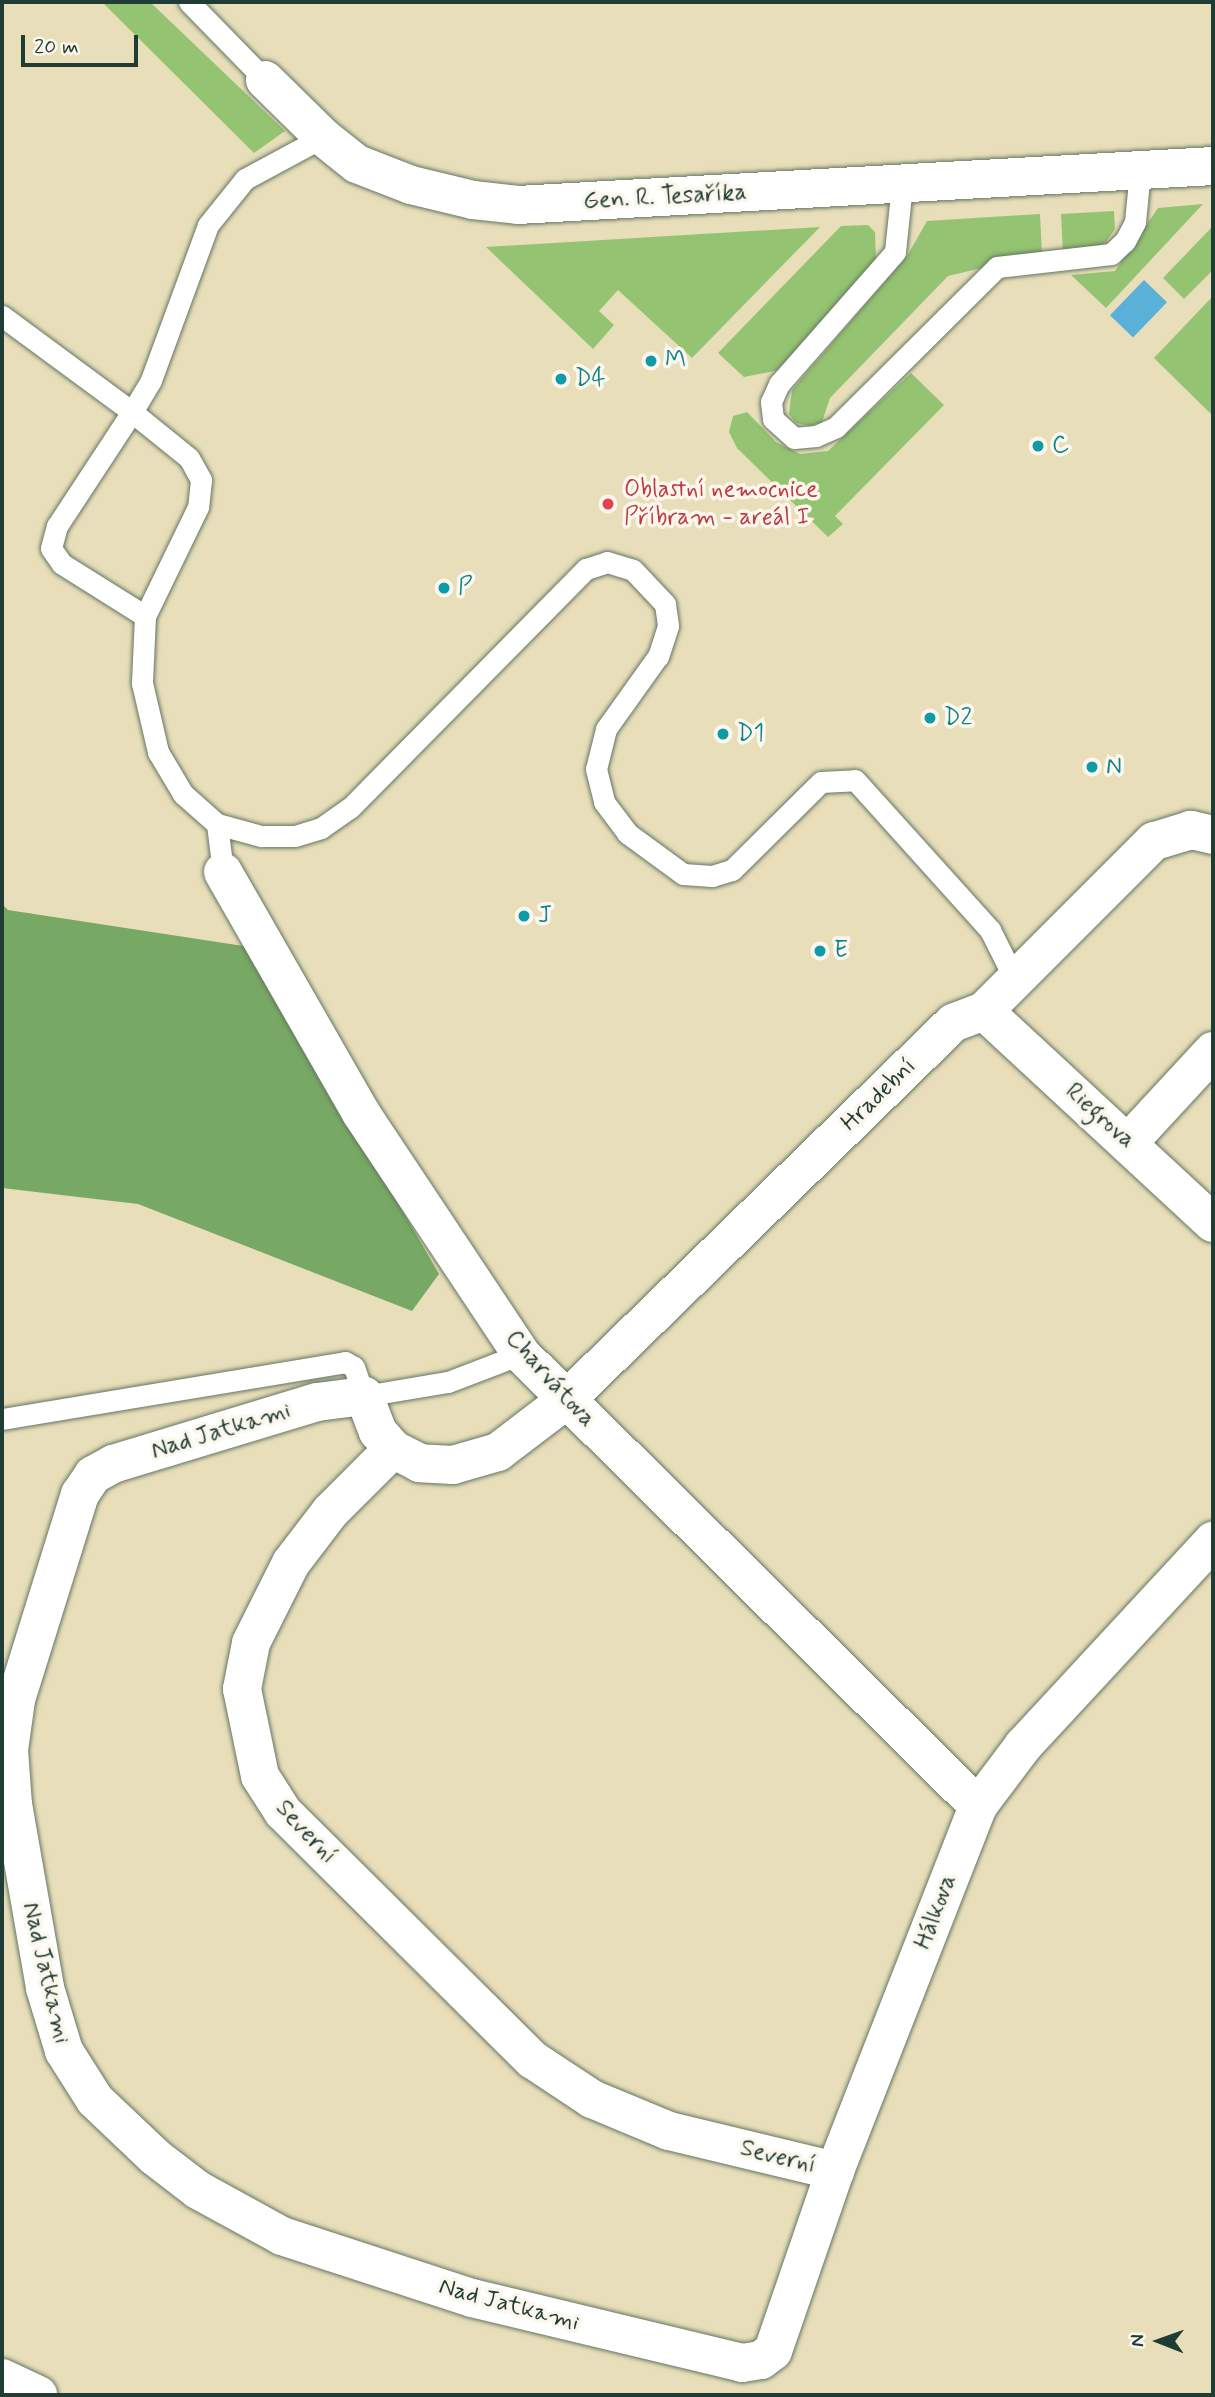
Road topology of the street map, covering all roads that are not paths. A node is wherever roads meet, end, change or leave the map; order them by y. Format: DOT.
graph roads {
  1 [pos="189,2"];
  2 [pos="265,80"];
  3 [pos="323,137"];
  4 [pos="1213,166"];
  5 [pos="1140,171"];
  6 [pos="902,185"];
  7 [pos="2,316"];
  8 [pos="132,412"];
  9 [pos="145,617"];
  10 [pos="217,824"];
  11 [pos="1213,835"];
  12 [pos="223,872"];
  13 [pos="1014,978"];
  14 [pos="984,1011"];
  15 [pos="1213,1051"];
  16 [pos="1129,1142"];
  17 [pos="1213,1223"];
  18 [pos="521,1354"];
  19 [pos="364,1396"];
  20 [pos="566,1400"];
  21 [pos="2,1419"];
  22 [pos="393,1449"];
  23 [pos="1213,1541"];
  24 [pos="978,1806"];
  25 [pos="835,2171"];
  26 [pos="773,2351"];
  27 [pos="2,2378"];
  28 [pos="38,2395"];
  1 -- 2 [label="lane, Gen. R. Tesaříka"];
  2 -- 3 [label="street, Gen. R. Tesaříka"];
  3 -- 6 [label="street, Gen. R. Tesaříka"];
  3 -- 8 [label="lane"];
  4 -- 5 [label="street, Gen. R. Tesaříka"];
  5 -- 6 [label="street, Gen. R. Tesaříka"];
  5 -- 6 [label="lane"];
  7 -- 8 [label="lane"];
  8 -- 9 [label="lane"];
  8 -- 9 [label="lane"];
  9 -- 10 [label="lane"];
  10 -- 12 [label="lane"];
  10 -- 13 [label="lane"];
  11 -- 13 [label="street, Hradební"];
  12 -- 18 [label="street, Charvátova"];
  13 -- 14 [label="street, Hradební"];
  14 -- 16 [label="street, Riegrova"];
  14 -- 20 [label="street, Hradební"];
  15 -- 16 [label="street"];
  16 -- 17 [label="street, Riegrova"];
  18 -- 19 [label="lane"];
  18 -- 20 [label="street, Charvátova"];
  19 -- 21 [label="lane"];
  19 -- 22 [label="street"];
  19 -- 26 [label="street, Nad Jatkami"];
  20 -- 22 [label="street"];
  20 -- 24 [label="street, Charvátova"];
  22 -- 25 [label="street, Severní"];
  23 -- 24 [label="street, Hálkova"];
  24 -- 25 [label="street, Hálkova"];
  25 -- 26 [label="street, Hálkova"];
  27 -- 28 [label="street"];
}
